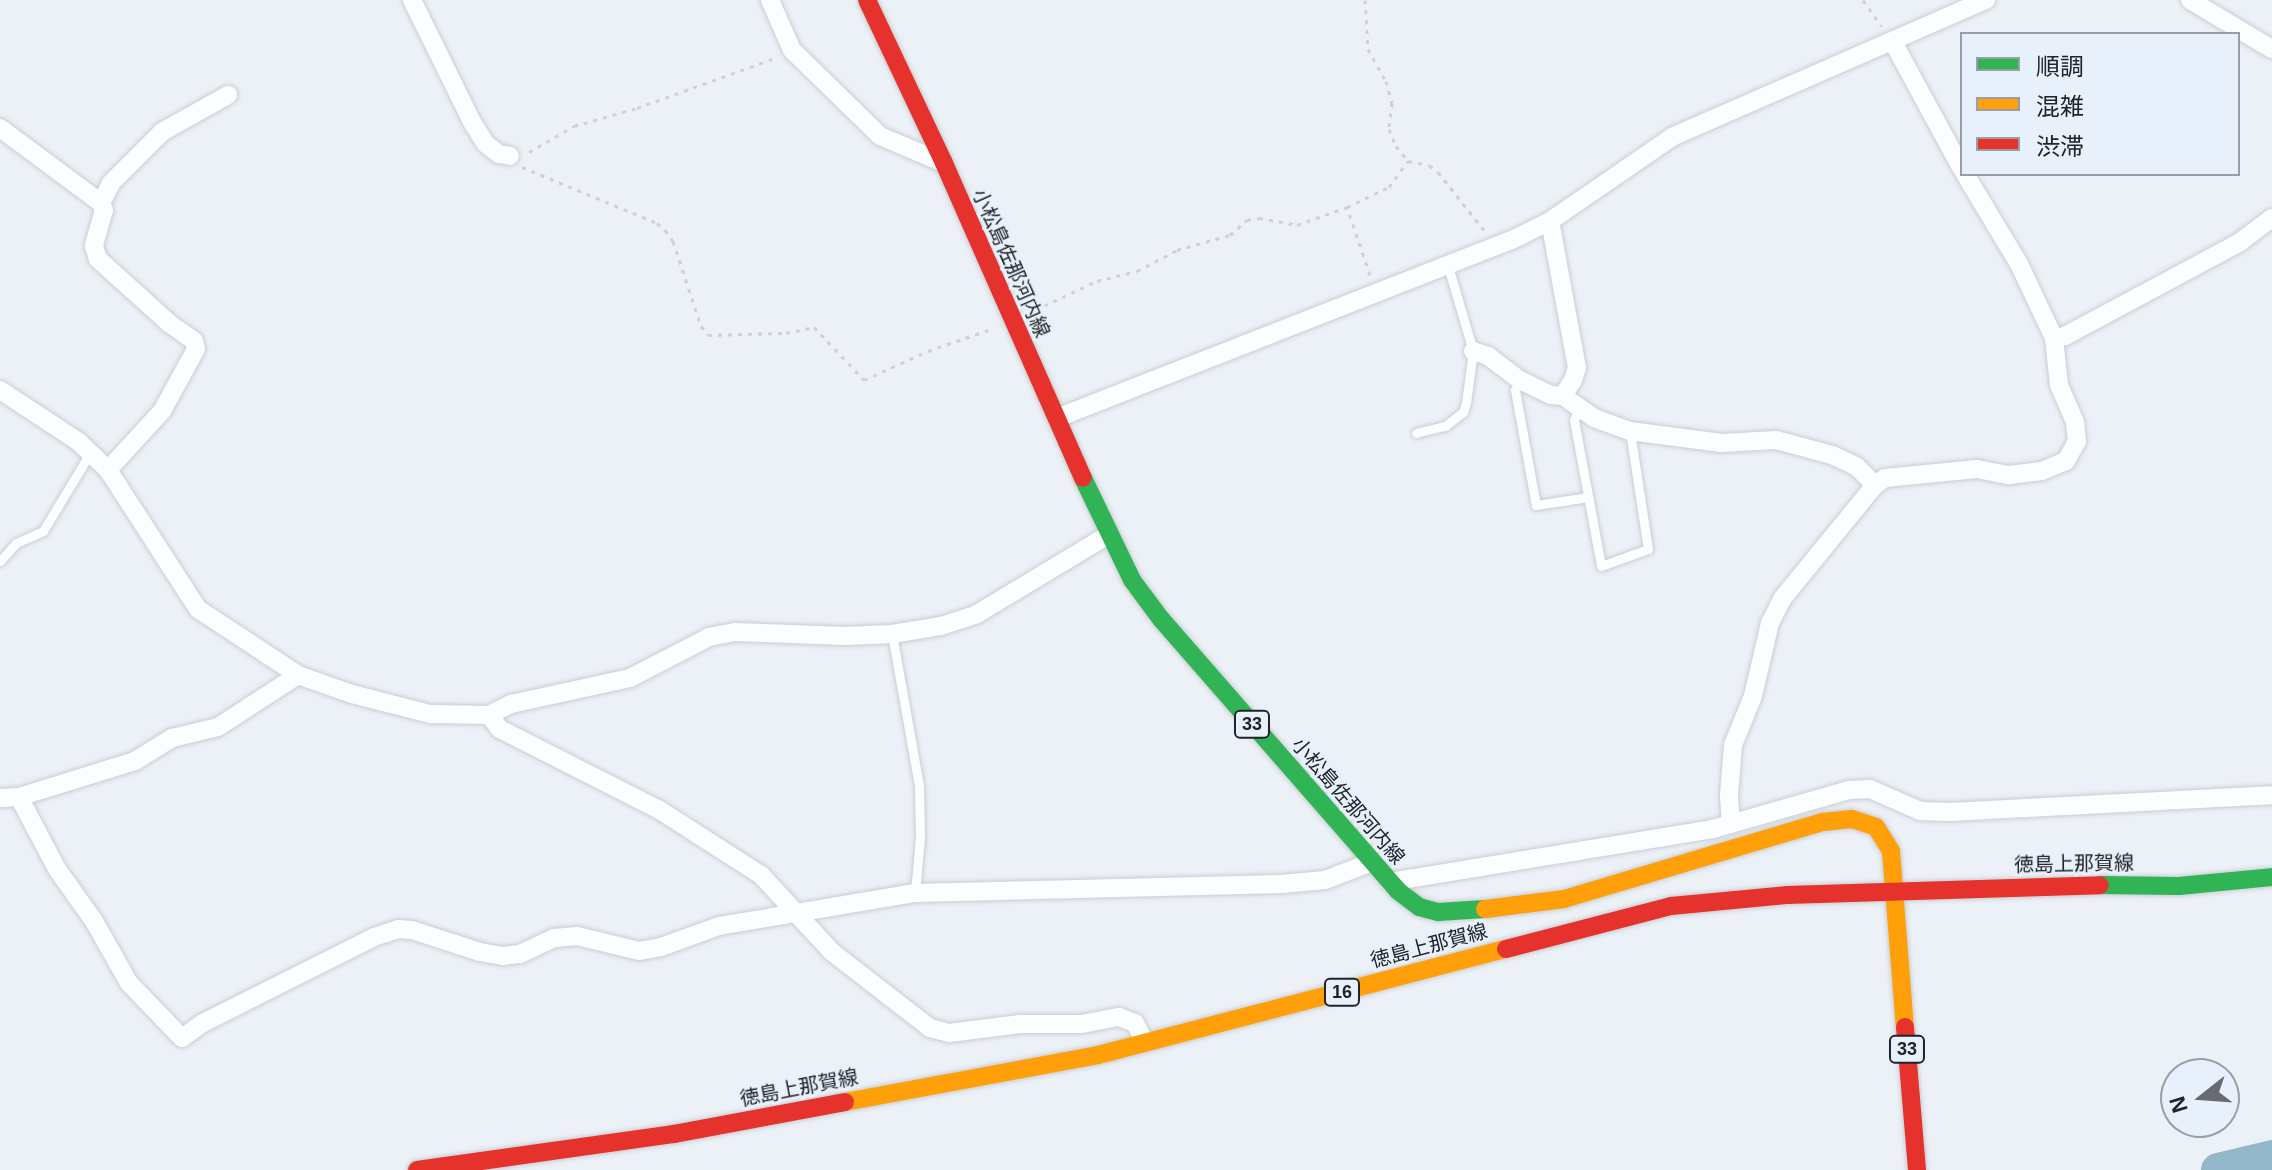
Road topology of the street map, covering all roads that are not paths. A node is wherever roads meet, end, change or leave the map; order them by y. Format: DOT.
graph roads {
  1 [pos="412,0"];
  2 [pos="770,0"];
  3 [pos="867,0"];
  4 [pos="1986,0"];
  5 [pos="2190,0"];
  6 [pos="1893,42"];
  7 [pos="2272,49"];
  8 [pos="228,95"];
  9 [pos="0,128"];
  10 [pos="510,156"];
  11 [pos="944,163"];
  12 [pos="1960,165"];
  13 [pos="1966,176"];
  14 [pos="101,203"];
  15 [pos="2272,218"];
  16 [pos="1550,221"];
  17 [pos="1448,266"];
  18 [pos="2054,338"];
  19 [pos="1473,351"];
  20 [pos="1520,380"];
  21 [pos="0,390"];
  22 [pos="1563,396"];
  23 [pos="1579,408"];
  24 [pos="1057,418"];
  25 [pos="1630,431"];
  26 [pos="1416,433"];
  27 [pos="90,453"];
  28 [pos="108,470"];
  29 [pos="1875,485"];
  30 [pos="1588,497"];
  31 [pos="1108,535"];
  32 [pos="0,561"];
  33 [pos="892,634"];
  34 [pos="298,675"];
  35 [pos="489,715"];
  36 [pos="2272,795"];
  37 [pos="9,797"];
  38 [pos="1731,824"];
  39 [pos="1372,862"];
  40 [pos="2272,877"];
  41 [pos="1390,882"];
  42 [pos="1895,892"];
  43 [pos="915,893"];
  44 [pos="797,912"];
  45 [pos="1145,1043"];
  46 [pos="417,1170"];
  47 [pos="1917,1170"];
  1 -- 10 [label="street"];
  2 -- 11 [label="street"];
  3 -- 11 [label="main road, 小松島佐那河内線 / 33"];
  4 -- 6 [label="street"];
  5 -- 7 [label="street"];
  6 -- 12 [label="street"];
  6 -- 16 [label="street"];
  8 -- 14 [label="street"];
  9 -- 14 [label="street"];
  11 -- 24 [label="main road, 小松島佐那河内線 / 33"];
  13 -- 18 [label="street"];
  14 -- 28 [label="street"];
  15 -- 18 [label="street"];
  16 -- 17 [label="street"];
  16 -- 22 [label="street"];
  17 -- 19 [label="lane"];
  17 -- 24 [label="street"];
  18 -- 29 [label="street"];
  19 -- 20 [label="street"];
  19 -- 26 [label="lane"];
  20 -- 22 [label="street"];
  20 -- 30 [label="lane"];
  21 -- 27 [label="street"];
  22 -- 23 [label="street"];
  23 -- 25 [label="street"];
  23 -- 30 [label="lane"];
  24 -- 31 [label="main road, 小松島佐那河内線 / 33"];
  25 -- 29 [label="street"];
  25 -- 30 [label="lane"];
  27 -- 28 [label="street"];
  27 -- 32 [label="lane"];
  28 -- 34 [label="street"];
  29 -- 38 [label="street"];
  31 -- 33 [label="street"];
  31 -- 39 [label="main road, 小松島佐那河内線 / 33"];
  33 -- 35 [label="street"];
  33 -- 43 [label="lane"];
  34 -- 35 [label="street"];
  34 -- 37 [label="street"];
  35 -- 44 [label="street"];
  36 -- 38 [label="street"];
  37 -- 44 [label="street"];
  38 -- 41 [label="street"];
  39 -- 41 [label="main road, 小松島佐那河内線 / 33"];
  39 -- 43 [label="street"];
  40 -- 42 [label="main road, 徳島上那賀線 / 16"];
  41 -- 42 [label="main road, 小松島佐那河内線 / 33"];
  42 -- 45 [label="main road, 徳島上那賀線 / 16"];
  42 -- 47 [label="main road, 小松島佐那河内線 / 33"];
  43 -- 44 [label="street"];
  44 -- 45 [label="street"];
  45 -- 46 [label="main road, 徳島上那賀線 / 16"];
}
